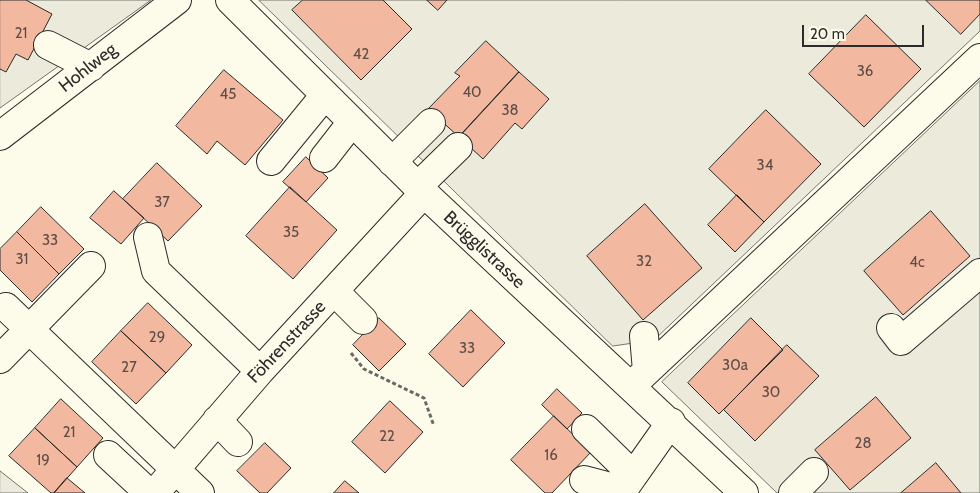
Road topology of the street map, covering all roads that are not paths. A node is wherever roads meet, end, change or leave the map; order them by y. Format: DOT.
graph roads {
  1 [pos="177,0"];
  2 [pos="230,0"];
  3 [pos="48,45"];
  4 [pos="980,58"];
  5 [pos="91,66"];
  6 [pos="325,96"];
  7 [pos="352,122"];
  8 [pos="431,123"];
  9 [pos="0,136"];
  10 [pos="458,147"];
  11 [pos="324,158"];
  12 [pos="272,161"];
  13 [pos="392,162"];
  14 [pos="420,190"];
  15 [pos="148,238"];
  16 [pos="91,266"];
  17 [pos="980,273"];
  18 [pos="334,291"];
  19 [pos="6,307"];
  20 [pos="363,320"];
  21 [pos="28,328"];
  22 [pos="891,328"];
  23 [pos="644,336"];
  24 [pos="0,358"];
  25 [pos="260,371"];
  26 [pos="639,379"];
  27 [pos="217,420"];
  28 [pos="671,422"];
  29 [pos="586,429"];
  30 [pos="238,442"];
  31 [pos="108,455"];
  32 [pos="175,468"];
  33 [pos="814,472"];
  34 [pos="584,480"];
  35 [pos="625,486"];
  36 [pos="149,493"];
  37 [pos="155,493"];
  38 [pos="200,493"];
  39 [pos="744,493"];
  40 [pos="793,493"];
  1 -- 5 [label="street, Hohlweg"];
  2 -- 6 [label="street, Brügglistrasse"];
  3 -- 5 [label="street"];
  4 -- 26 [label="street"];
  5 -- 9 [label="street, Hohlweg"];
  6 -- 7 [label="street, Brügglistrasse"];
  6 -- 12 [label="street"];
  7 -- 11 [label="street"];
  7 -- 13 [label="street, Brügglistrasse"];
  8 -- 13 [label="street"];
  10 -- 14 [label="street, Föhrenstrasse"];
  13 -- 14 [label="street, Brügglistrasse"];
  14 -- 18 [label="street, Föhrenstrasse"];
  14 -- 26 [label="street, Brügglistrasse"];
  15 -- 25 [label="street"];
  16 -- 21 [label="street"];
  17 -- 22 [label="street"];
  18 -- 20 [label="street"];
  18 -- 25 [label="street, Föhrenstrasse"];
  19 -- 21 [label="street"];
  21 -- 24 [label="street"];
  21 -- 32 [label="street"];
  23 -- 26 [label="street"];
  25 -- 27 [label="street, Föhrenstrasse"];
  26 -- 28 [label="street, Brügglistrasse"];
  27 -- 30 [label="street"];
  27 -- 32 [label="street, Föhrenstrasse"];
  28 -- 35 [label="street"];
  28 -- 39 [label="street, Brügglistrasse"];
  29 -- 35 [label="street"];
  31 -- 36 [label="street"];
  32 -- 37 [label="street, Föhrenstrasse"];
  32 -- 38 [label="street"];
  33 -- 40 [label="street"];
  34 -- 35 [label="street"];
}
